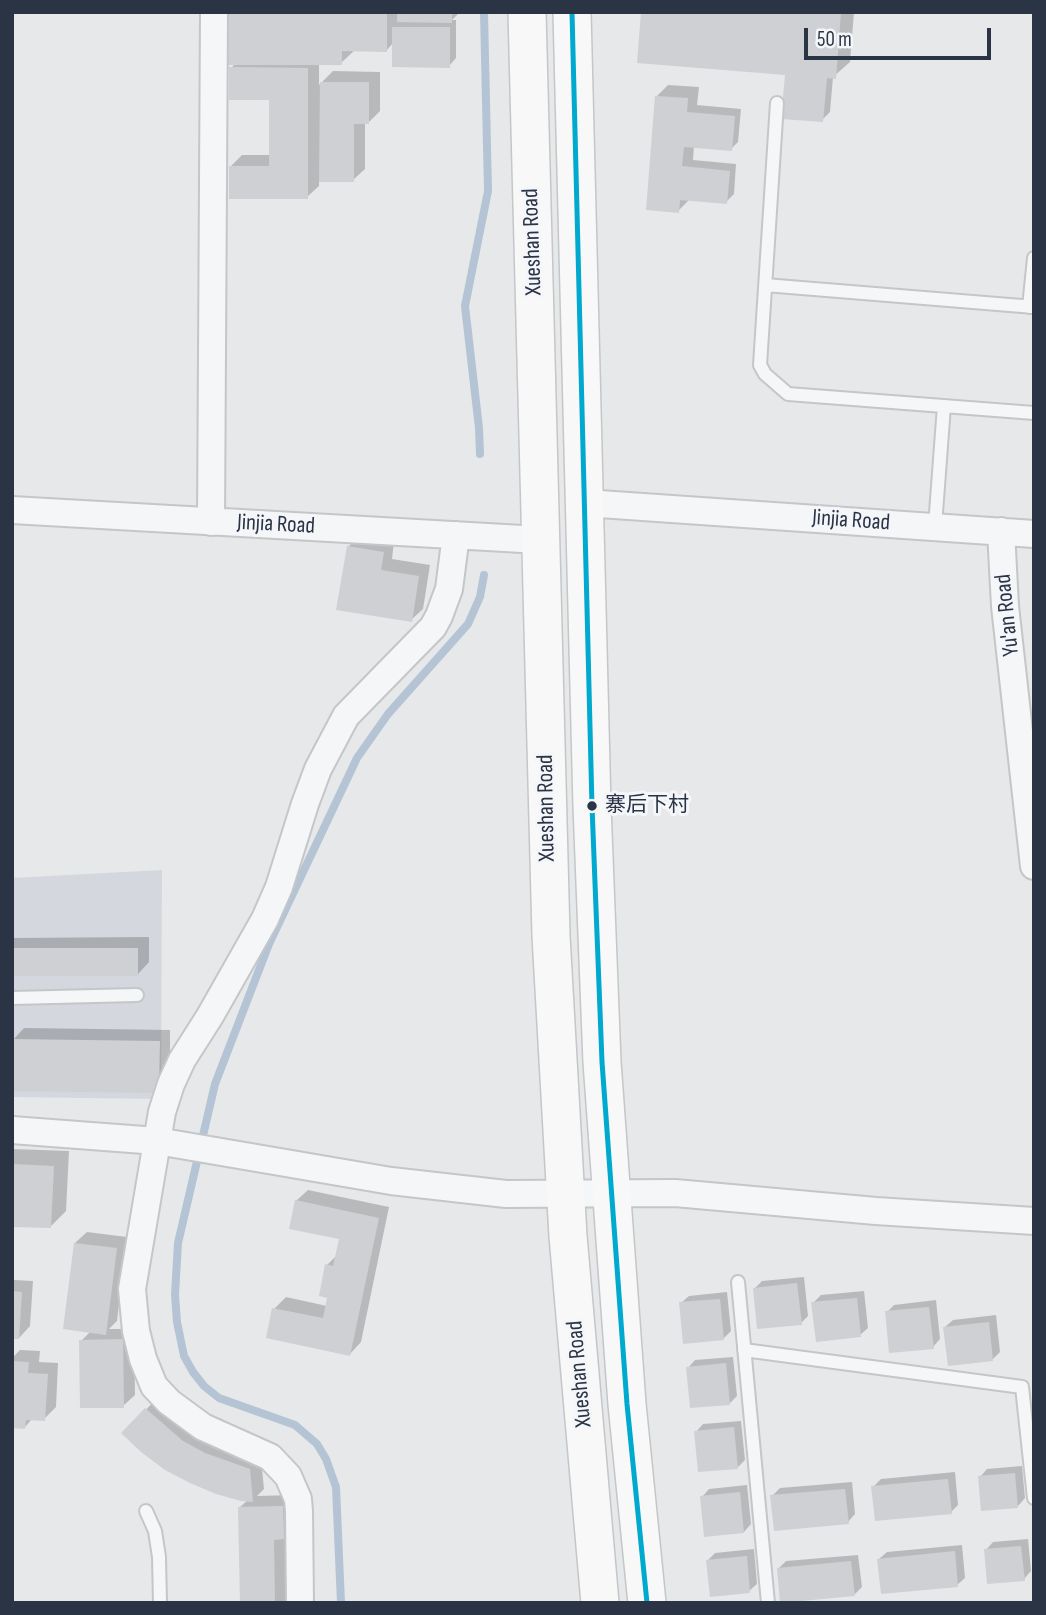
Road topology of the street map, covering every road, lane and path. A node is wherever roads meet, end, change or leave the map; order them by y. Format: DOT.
graph roads {
  1 [pos="214,12"];
  2 [pos="527,12"];
  3 [pos="572,12"];
  4 [pos="776,103"];
  5 [pos="1034,258"];
  6 [pos="765,285"];
  7 [pos="1032,307"];
  8 [pos="944,406"];
  9 [pos="1034,413"];
  10 [pos="584,503"];
  11 [pos="12,510"];
  12 [pos="211,522"];
  13 [pos="934,526"];
  14 [pos="1001,531"];
  15 [pos="1034,534"];
  16 [pos="456,536"];
  17 [pos="540,540"];
  18 [pos="1034,866"];
  19 [pos="137,995"];
  20 [pos="12,998"];
  21 [pos="12,1130"];
  22 [pos="157,1140"];
  23 [pos="610,1193"];
  24 [pos="565,1194"];
  25 [pos="1034,1221"];
  26 [pos="738,1282"];
  27 [pos="744,1350"];
  28 [pos="1034,1498"];
  29 [pos="145,1511"];
  30 [pos="160,1603"];
  31 [pos="300,1603"];
  32 [pos="600,1603"];
  33 [pos="647,1603"];
  34 [pos="768,1603"];
  1 -- 12 [label="street"];
  2 -- 17 [label="main road, Xueshan Road"];
  3 -- 10 [label="main road, Xueshan Road"];
  4 -- 6 [label="lane"];
  5 -- 7 [label="lane"];
  6 -- 7 [label="lane"];
  6 -- 8 [label="lane"];
  8 -- 9 [label="lane"];
  8 -- 13 [label="lane"];
  10 -- 13 [label="street, Jinjia Road"];
  10 -- 23 [label="main road, Xueshan Road"];
  11 -- 12 [label="street, Jinjia Road"];
  12 -- 16 [label="street, Jinjia Road"];
  13 -- 14 [label="street, Jinjia Road"];
  14 -- 15 [label="street, Jinjia Road"];
  14 -- 18 [label="street, Yu'an Road"];
  16 -- 17 [label="street, Jinjia Road"];
  16 -- 22 [label="street"];
  17 -- 24 [label="main road, Xueshan Road"];
  19 -- 20 [label="lane"];
  21 -- 22 [label="street"];
  22 -- 24 [label="street"];
  22 -- 31 [label="street"];
  23 -- 24 [label="street"];
  23 -- 25 [label="street"];
  23 -- 33 [label="main road, Xueshan Road"];
  24 -- 32 [label="main road, Xueshan Road"];
  26 -- 27 [label="lane"];
  27 -- 28 [label="lane"];
  27 -- 34 [label="lane"];
  29 -- 30 [label="lane"];
}
